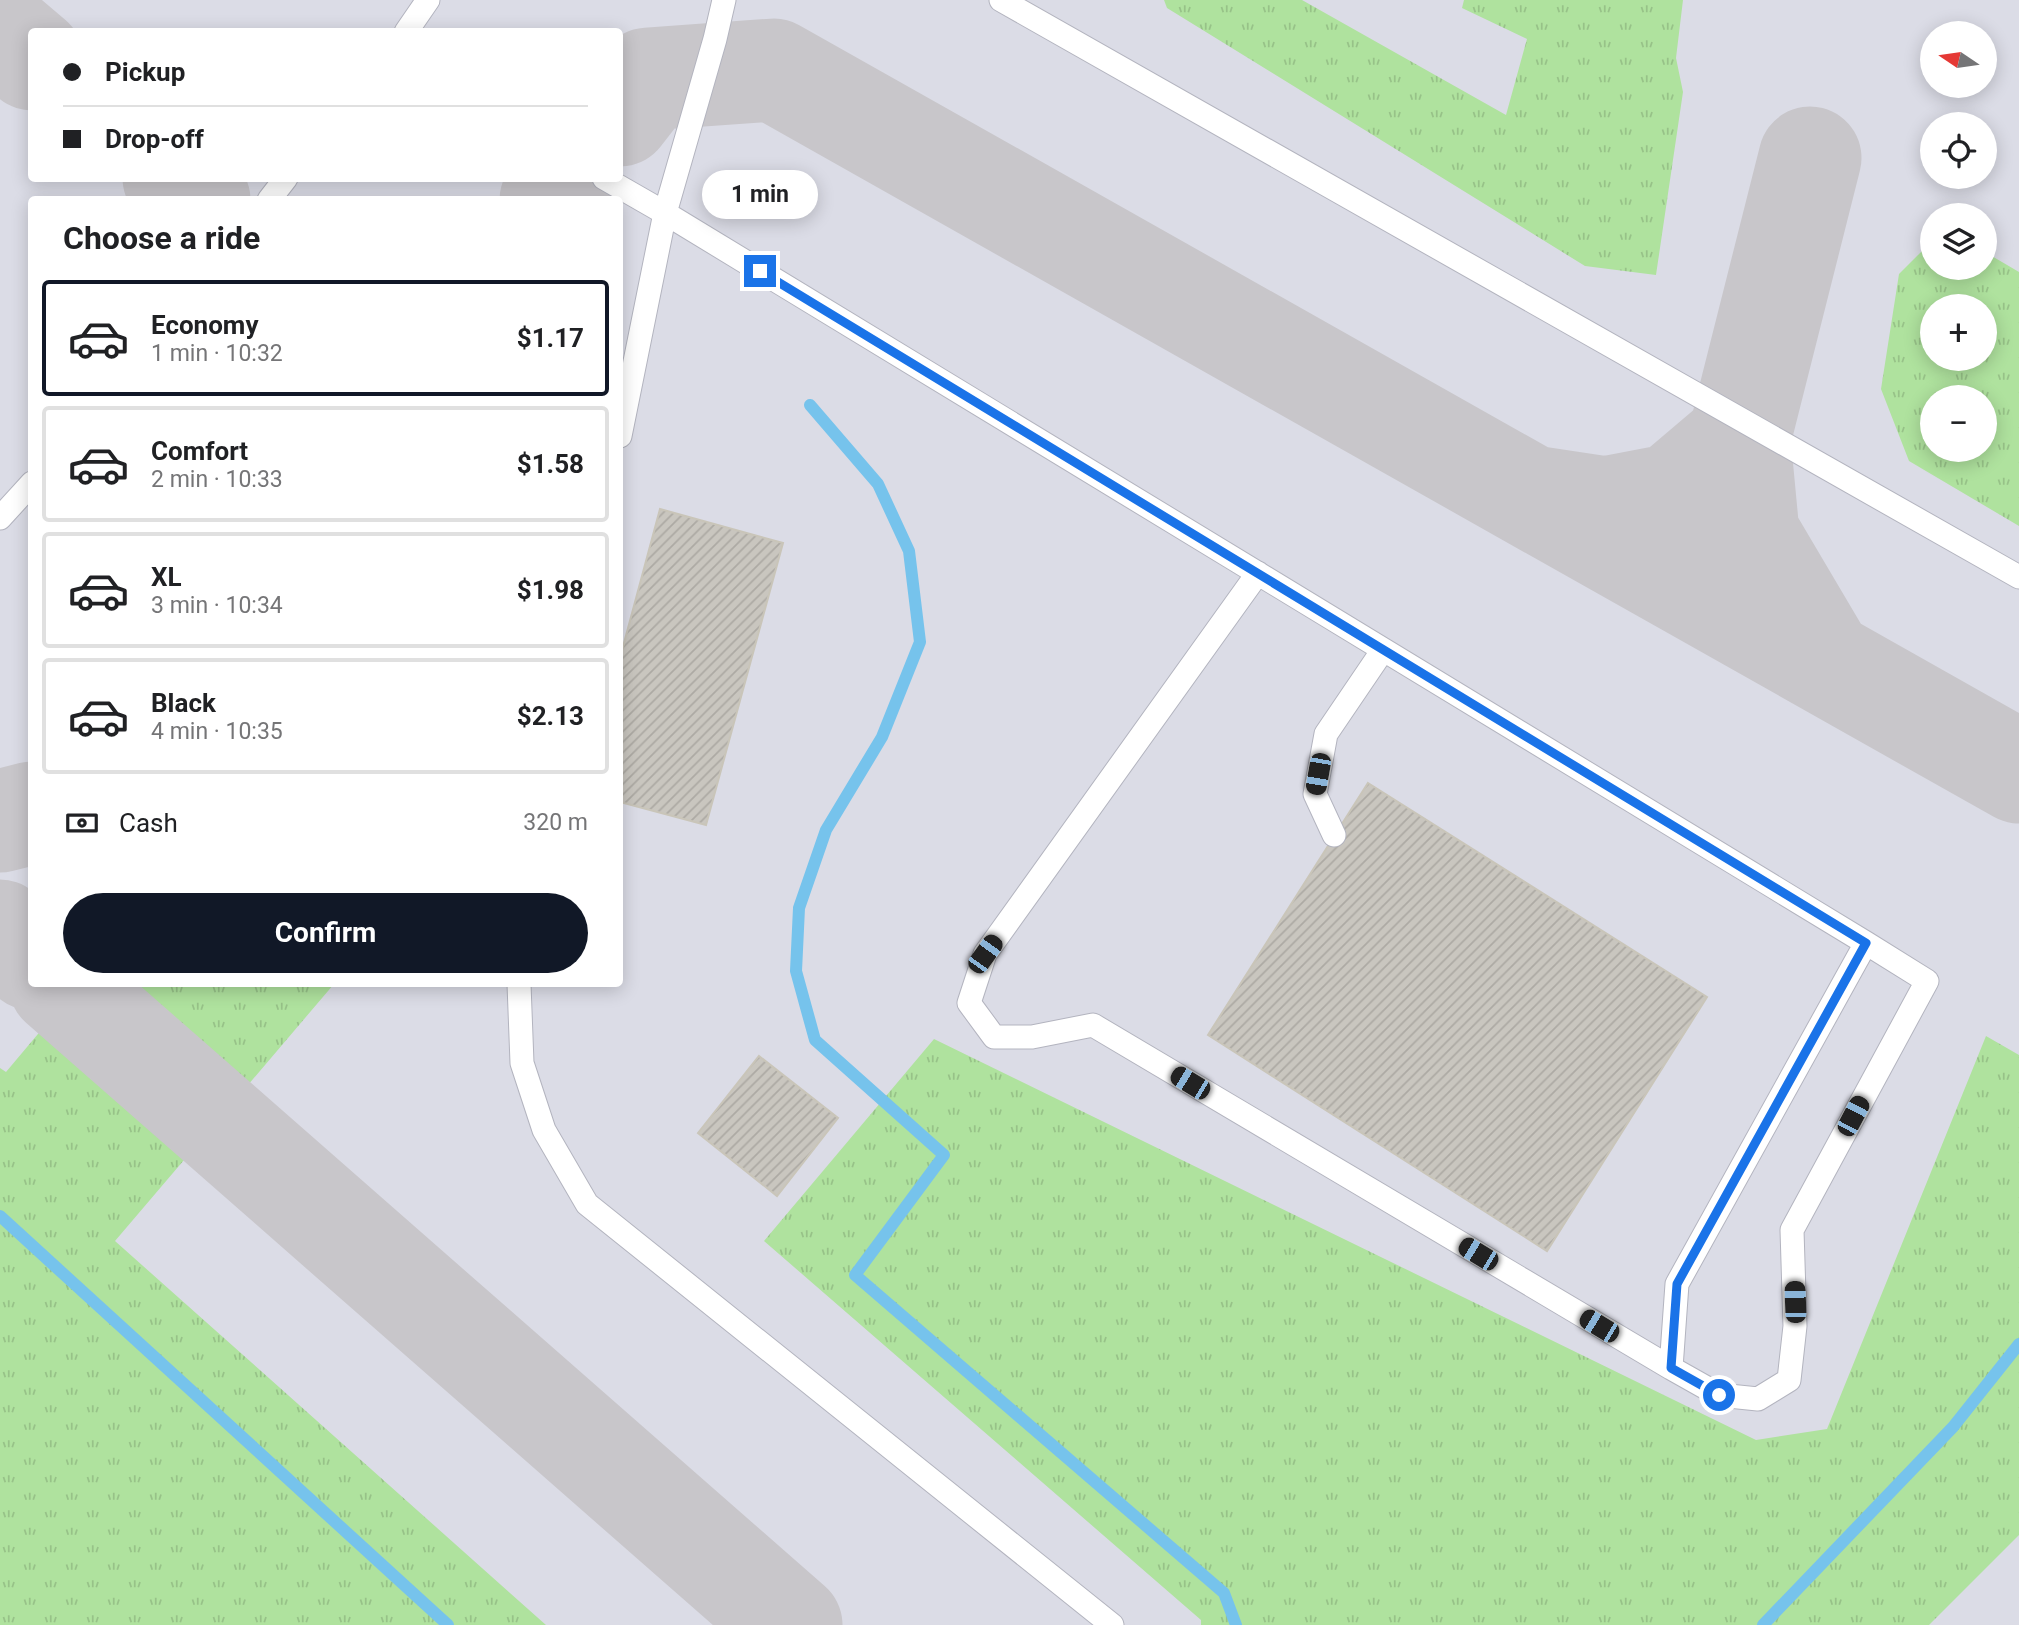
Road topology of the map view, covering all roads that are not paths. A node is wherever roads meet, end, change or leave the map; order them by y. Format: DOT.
graph roads {
  1 [pos="428,0"];
  2 [pos="724,0"];
  3 [pos="1001,0"];
  4 [pos="409,28"];
  5 [pos="283,182"];
  6 [pos="611,182"];
  7 [pos="272,196"];
  8 [pos="664,213"];
  9 [pos="623,421"];
  10 [pos="28,488"];
  11 [pos="0,519"];
  12 [pos="1258,573"];
  13 [pos="2019,577"];
  14 [pos="1384,650"];
  15 [pos="1334,835"];
  16 [pos="1866,943"];
  17 [pos="519,987"];
  18 [pos="1671,1368"];
  19 [pos="1112,1625"];
  1 -- 4 [label="lane"];
  2 -- 8 [label="lane"];
  3 -- 13 [label="lane"];
  5 -- 7 [label="lane"];
  6 -- 8 [label="lane"];
  8 -- 9 [label="lane"];
  8 -- 12 [label="lane"];
  10 -- 11 [label="lane"];
  12 -- 14 [label="lane"];
  12 -- 18 [label="lane"];
  14 -- 15 [label="lane"];
  14 -- 16 [label="lane"];
  16 -- 18 [label="lane"];
  16 -- 18 [label="lane"];
  17 -- 19 [label="lane"];
}
